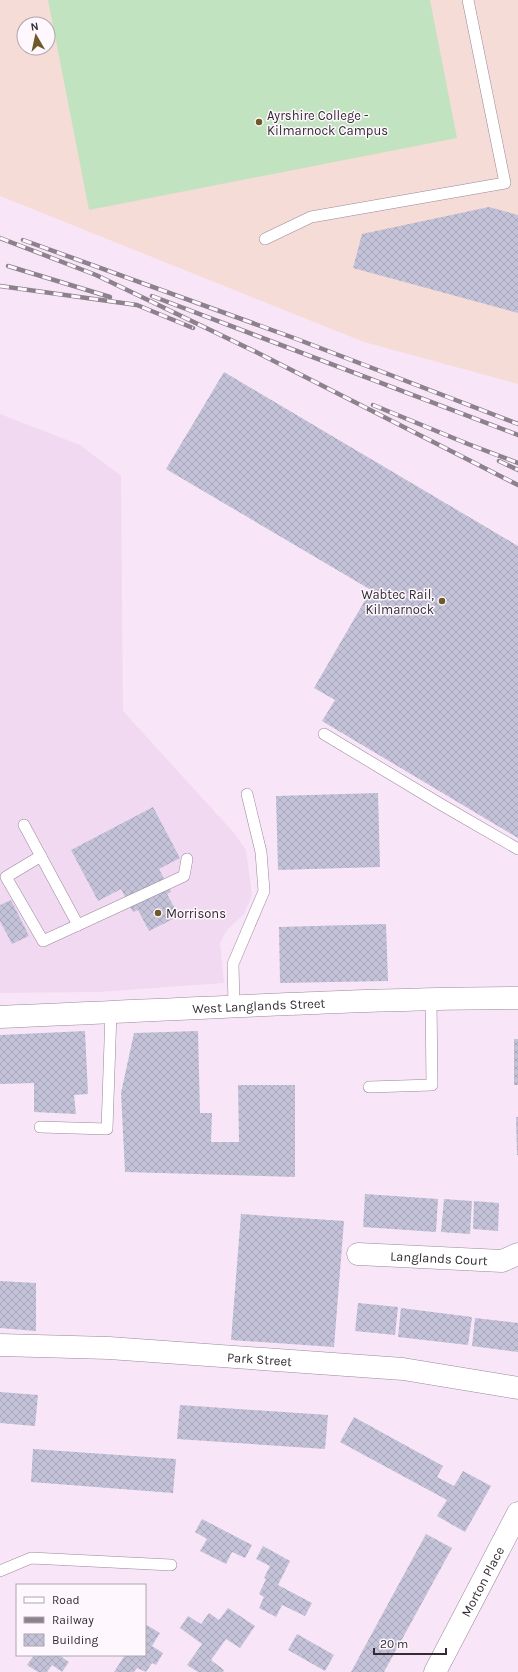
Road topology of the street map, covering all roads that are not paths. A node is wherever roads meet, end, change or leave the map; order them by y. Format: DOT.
graph roads {
  1 [pos="468,0"];
  2 [pos="265,240"];
  3 [pos="324,734"];
  4 [pos="247,794"];
  5 [pos="24,825"];
  6 [pos="518,848"];
  7 [pos="41,856"];
  8 [pos="187,859"];
  9 [pos="78,925"];
  10 [pos="431,998"];
  11 [pos="518,998"];
  12 [pos="234,1005"];
  13 [pos="111,1012"];
  14 [pos="0,1017"];
  15 [pos="369,1087"];
  16 [pos="40,1128"];
  17 [pos="358,1254"];
  18 [pos="518,1254"];
  19 [pos="0,1345"];
  20 [pos="518,1388"];
  21 [pos="518,1513"];
  22 [pos="171,1565"];
  23 [pos="0,1571"];
  24 [pos="436,1672"];
  1 -- 2 [label="lane"];
  3 -- 6 [label="lane"];
  4 -- 12 [label="lane"];
  5 -- 7 [label="lane"];
  7 -- 9 [label="lane"];
  7 -- 9 [label="lane"];
  8 -- 9 [label="lane"];
  10 -- 11 [label="street, West Langlands Street"];
  10 -- 12 [label="street, West Langlands Street"];
  10 -- 15 [label="lane"];
  12 -- 13 [label="street, West Langlands Street"];
  13 -- 14 [label="street, West Langlands Street"];
  13 -- 16 [label="lane"];
  17 -- 18 [label="street, Langlands Court"];
  19 -- 20 [label="street, Park Street"];
  21 -- 24 [label="street, Morton Place"];
  22 -- 23 [label="lane"];
}
